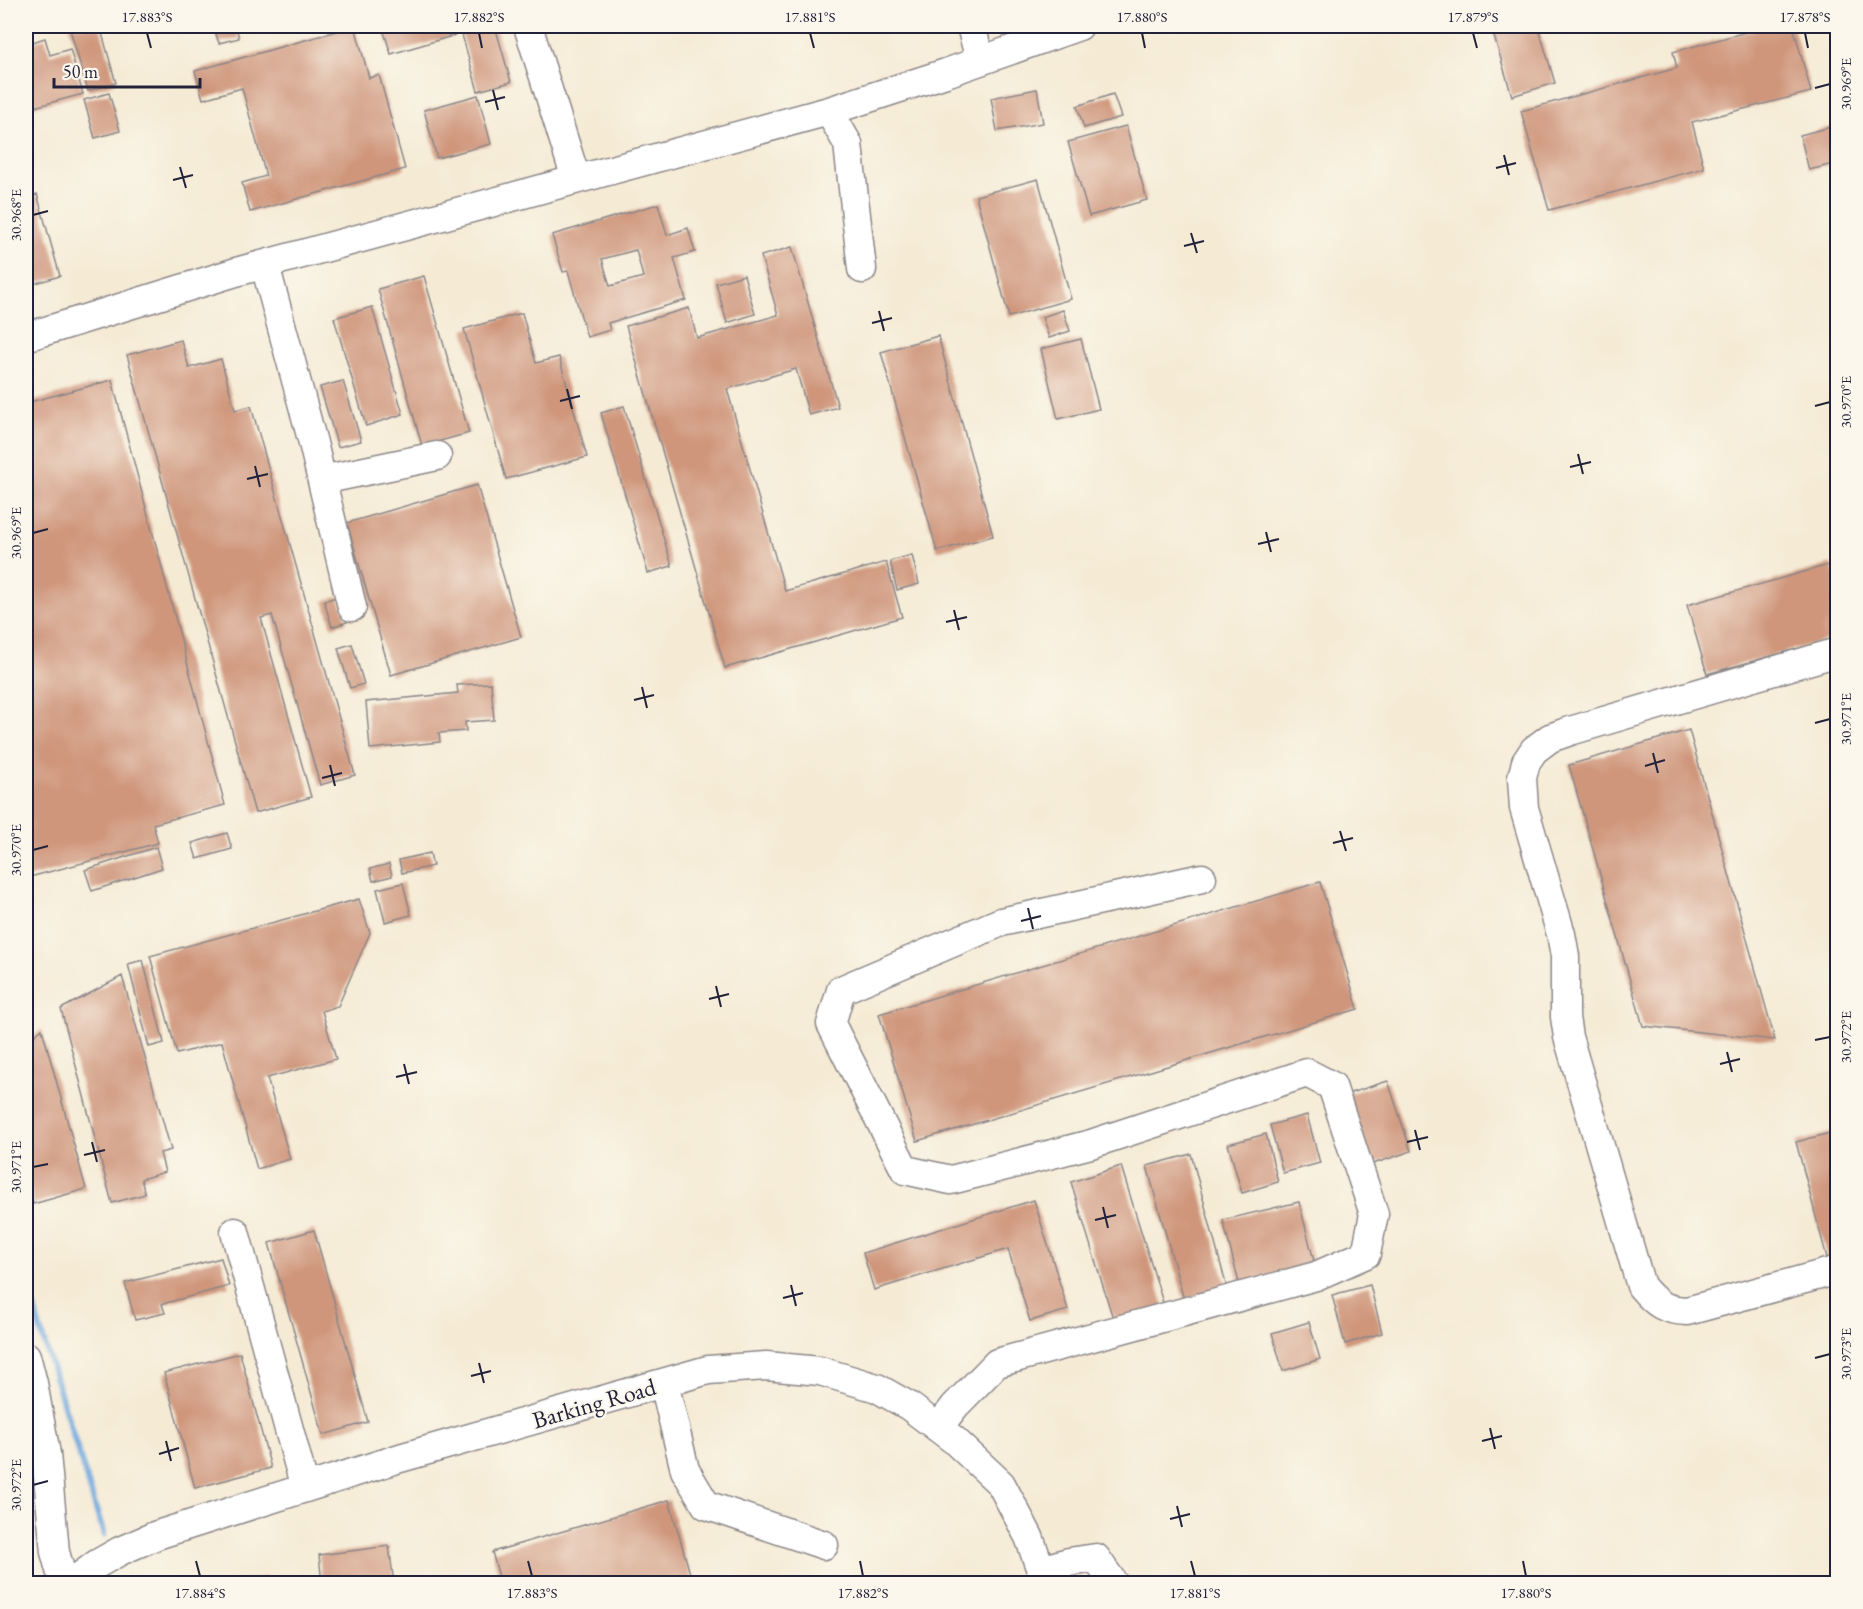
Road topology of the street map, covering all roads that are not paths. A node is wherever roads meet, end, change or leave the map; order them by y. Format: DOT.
graph roads {
  1 [pos="528,26"];
  2 [pos="971,26"];
  3 [pos="1079,26"];
  4 [pos="980,60"];
  5 [pos="829,111"];
  6 [pos="576,179"];
  7 [pos="265,264"];
  8 [pos="862,269"];
  9 [pos="26,338"];
  10 [pos="437,456"];
  11 [pos="322,480"];
  12 [pos="352,607"];
  13 [pos="1838,652"];
  14 [pos="1202,878"];
  15 [pos="235,1232"];
  16 [pos="1838,1270"];
  17 [pos="26,1356"];
  18 [pos="664,1383"];
  19 [pos="938,1428"];
  20 [pos="305,1488"];
  21 [pos="824,1545"];
  22 [pos="1043,1577"];
  23 [pos="64,1584"];
  24 [pos="70,1584"];
  25 [pos="1114,1584"];
  1 -- 6 [label="street"];
  2 -- 4 [label="street"];
  3 -- 4 [label="street"];
  4 -- 5 [label="street"];
  5 -- 6 [label="street"];
  5 -- 8 [label="street"];
  6 -- 7 [label="street"];
  7 -- 9 [label="street"];
  7 -- 11 [label="street"];
  10 -- 11 [label="street"];
  11 -- 12 [label="street"];
  13 -- 16 [label="street"];
  14 -- 19 [label="street"];
  15 -- 20 [label="street"];
  17 -- 23 [label="street"];
  18 -- 19 [label="street, Barking Road"];
  18 -- 20 [label="street, Barking Road"];
  18 -- 21 [label="street"];
  19 -- 22 [label="street, Barking Road"];
  20 -- 24 [label="street, Barking Road"];
  22 -- 25 [label="street"];
}
